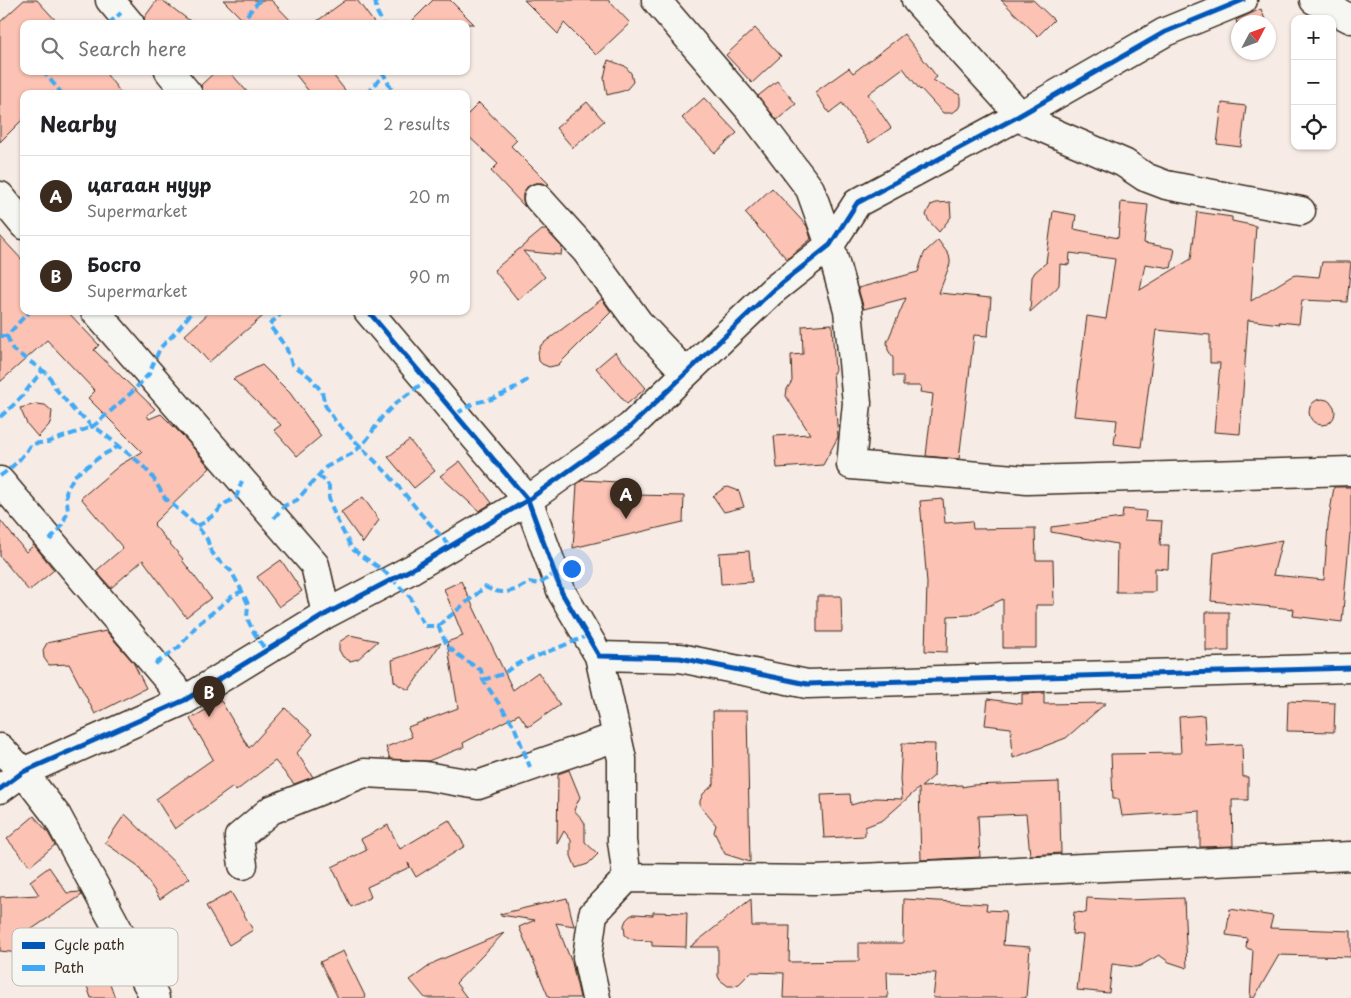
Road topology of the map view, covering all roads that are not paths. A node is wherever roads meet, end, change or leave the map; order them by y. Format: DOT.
graph roads {
  1 [pos="110,0"];
  2 [pos="656,0"];
  3 [pos="916,0"];
  4 [pos="1314,0"];
  5 [pos="1225,3"];
  6 [pos="127,20"];
  7 [pos="1351,20"];
  8 [pos="172,75"];
  9 [pos="185,90"];
  10 [pos="1017,117"];
  11 [pos="0,196"];
  12 [pos="538,198"];
  13 [pos="1301,211"];
  14 [pos="20,220"];
  15 [pos="830,245"];
  16 [pos="98,315"];
  17 [pos="371,315"];
  18 [pos="686,373"];
  19 [pos="1351,471"];
  20 [pos="0,481"];
  21 [pos="528,500"];
  22 [pos="326,614"];
  23 [pos="599,656"];
  24 [pos="1351,668"];
  25 [pos="185,700"];
  26 [pos="616,737"];
  27 [pos="0,748"];
  28 [pos="23,772"];
  29 [pos="0,789"];
  30 [pos="1351,856"];
  31 [pos="243,865"];
  32 [pos="627,878"];
  33 [pos="117,928"];
  34 [pos="149,986"];
  35 [pos="155,998"];
  36 [pos="596,998"];
  1 -- 6 [label="street"];
  2 -- 15 [label="street"];
  3 -- 10 [label="street"];
  4 -- 7 [label="street"];
  5 -- 10 [label="street"];
  8 -- 9 [label="street"];
  10 -- 13 [label="street"];
  10 -- 15 [label="street"];
  11 -- 14 [label="street"];
  12 -- 18 [label="street"];
  15 -- 18 [label="street"];
  15 -- 19 [label="street"];
  16 -- 22 [label="street"];
  17 -- 21 [label="street"];
  18 -- 21 [label="street"];
  20 -- 25 [label="street"];
  21 -- 22 [label="street"];
  21 -- 23 [label="street"];
  22 -- 25 [label="street"];
  23 -- 24 [label="street"];
  23 -- 26 [label="street"];
  25 -- 28 [label="street"];
  26 -- 31 [label="street"];
  26 -- 32 [label="street"];
  27 -- 28 [label="street"];
  28 -- 29 [label="street"];
  28 -- 33 [label="street"];
  30 -- 32 [label="street"];
  32 -- 36 [label="street"];
  34 -- 35 [label="street"];
}
